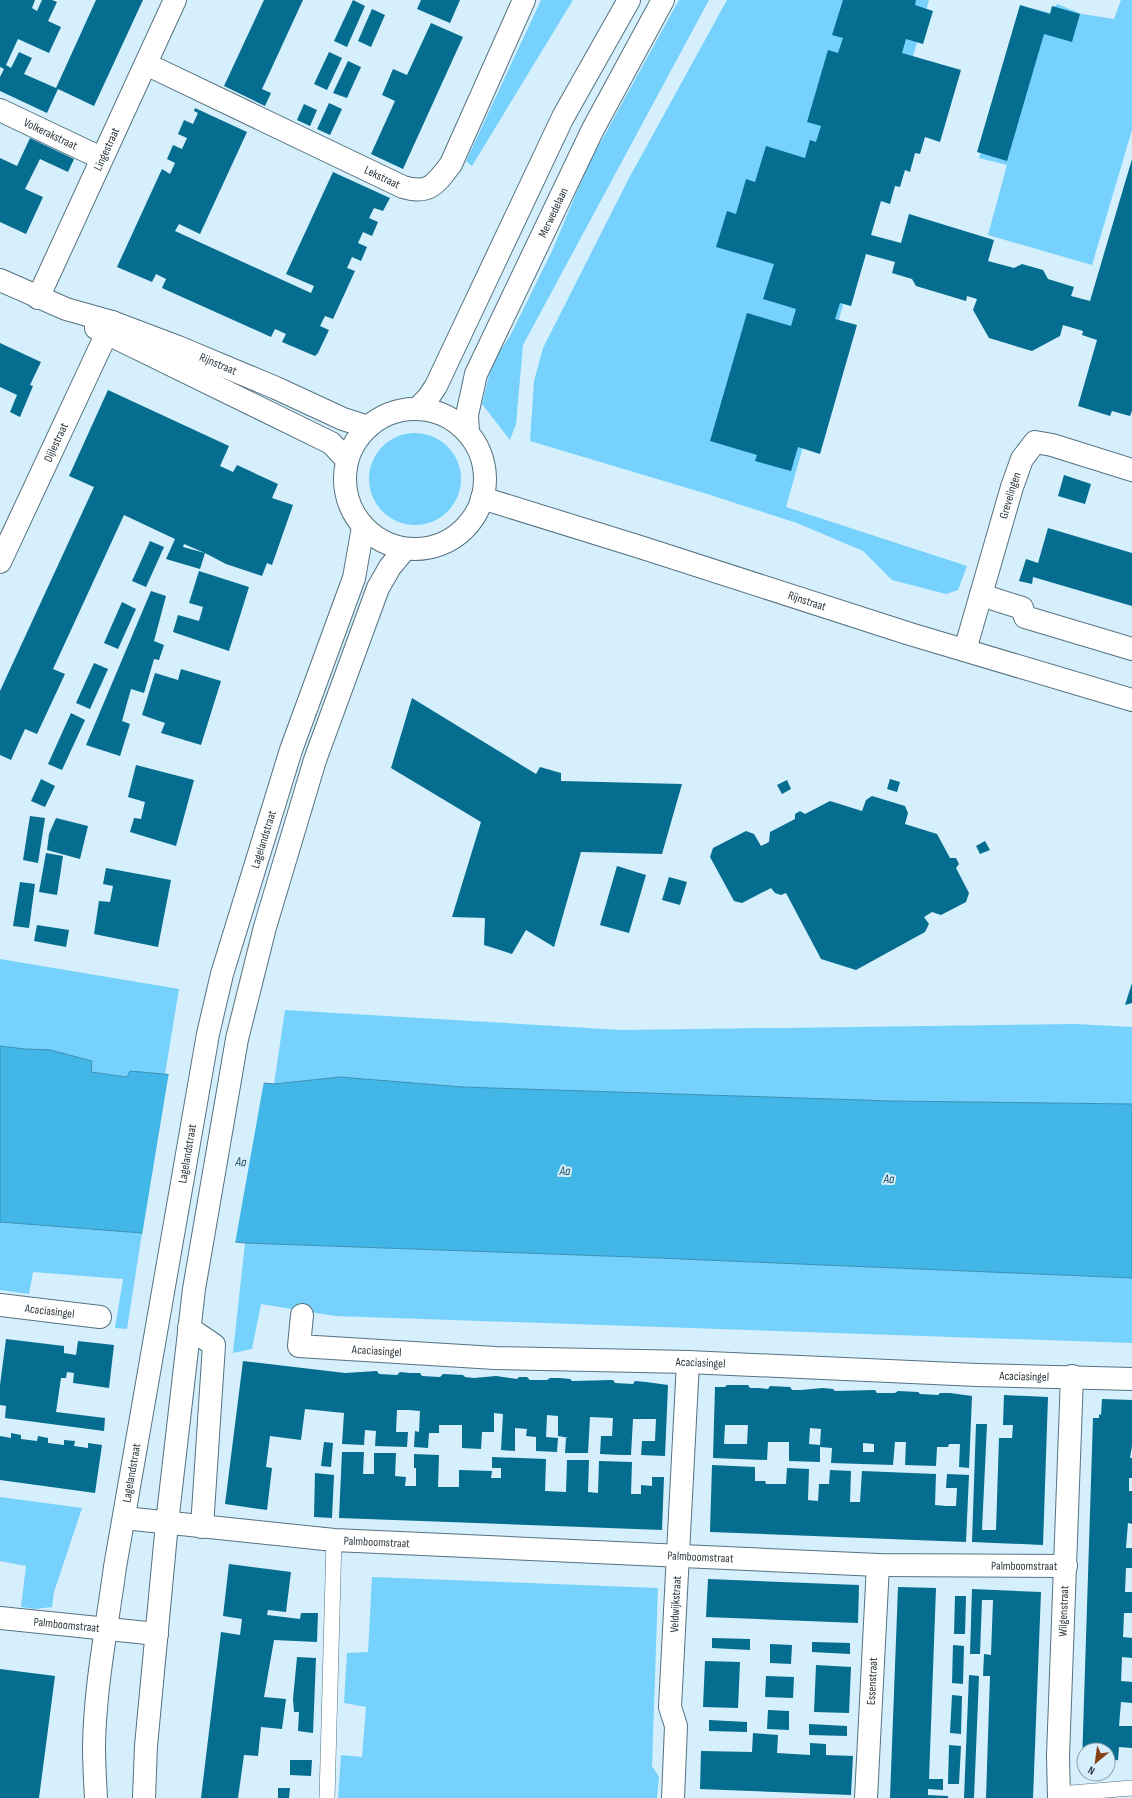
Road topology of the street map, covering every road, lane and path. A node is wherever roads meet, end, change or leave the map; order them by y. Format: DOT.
graph roads {
  1 [pos="174,0"];
  2 [pos="524,0"];
  3 [pos="629,0"];
  4 [pos="663,0"];
  5 [pos="146,64"];
  6 [pos="0,110"];
  7 [pos="102,158"];
  8 [pos="0,280"];
  9 [pos="38,298"];
  10 [pos="109,328"];
  11 [pos="418,409"];
  12 [pos="368,427"];
  13 [pos="468,433"];
  14 [pos="347,460"];
  15 [pos="1132,470"];
  16 [pos="482,498"];
  17 [pos="363,527"];
  18 [pos="405,549"];
  19 [pos="0,562"];
  20 [pos="981,594"];
  21 [pos="1132,649"];
  22 [pos="965,650"];
  23 [pos="1132,700"];
  24 [pos="0,1305"];
  25 [pos="302,1315"];
  26 [pos="100,1317"];
  27 [pos="189,1328"];
  28 [pos="688,1362"];
  29 [pos="1072,1376"];
  30 [pos="1132,1379"];
  31 [pos="124,1518"];
  32 [pos="167,1523"];
  33 [pos="202,1527"];
  34 [pos="334,1540"];
  35 [pos="678,1556"];
  36 [pos="878,1565"];
  37 [pos="1066,1566"];
  38 [pos="0,1618"];
  39 [pos="106,1628"];
  40 [pos="157,1634"];
  41 [pos="1132,1788"];
  42 [pos="1059,1796"];
  43 [pos="96,1798"];
  44 [pos="144,1798"];
  45 [pos="327,1798"];
  46 [pos="673,1798"];
  47 [pos="866,1798"];
  1 -- 5 [label="street, Lingestraat"];
  2 -- 5 [label="street, Lekstraat"];
  3 -- 11 [label="street"];
  4 -- 13 [label="street, Merwedelaan"];
  5 -- 7 [label="street, Lingestraat"];
  6 -- 7 [label="street, Volkerakstraat"];
  7 -- 9 [label="street, Lingestraat"];
  8 -- 9 [label="street, Rijnstraat"];
  9 -- 10 [label="street, Rijnstraat"];
  10 -- 12 [label="street, Rijnstraat"];
  10 -- 14 [label="street, Rijnstraat"];
  10 -- 19 [label="street, Dijlestraat"];
  11 -- 12 [label="street"];
  11 -- 13 [label="street"];
  12 -- 14 [label="street"];
  13 -- 16 [label="street"];
  14 -- 17 [label="street"];
  15 -- 20 [label="street, Grevelingen"];
  16 -- 18 [label="street"];
  16 -- 22 [label="street, Rijnstraat"];
  17 -- 18 [label="street"];
  17 -- 31 [label="street, Lagelandstraat"];
  18 -- 27 [label="street"];
  20 -- 21 [label="street"];
  20 -- 22 [label="street, Grevelingen"];
  22 -- 23 [label="street, Rijnstraat"];
  24 -- 26 [label="street, Acaciasingel"];
  25 -- 28 [label="street, Acaciasingel"];
  27 -- 32 [label="street"];
  27 -- 33 [label="street"];
  28 -- 29 [label="street, Acaciasingel"];
  28 -- 35 [label="street, Veldwijkstraat"];
  29 -- 30 [label="street, Acaciasingel"];
  29 -- 37 [label="street, Wilgenstraat"];
  31 -- 32 [label="street, Palmboomstraat"];
  31 -- 39 [label="street, Lagelandstraat"];
  32 -- 33 [label="street, Palmboomstraat"];
  32 -- 40 [label="street"];
  33 -- 34 [label="street, Palmboomstraat"];
  34 -- 35 [label="street, Palmboomstraat"];
  34 -- 45 [label="lane, Palmboomstraat"];
  35 -- 36 [label="street, Palmboomstraat"];
  35 -- 46 [label="street, Veldwijkstraat"];
  36 -- 37 [label="street, Palmboomstraat"];
  36 -- 47 [label="street, Essenstraat"];
  37 -- 42 [label="street, Wilgenstraat"];
  38 -- 39 [label="street, Palmboomstraat"];
  39 -- 40 [label="street, Palmboomstraat"];
  39 -- 43 [label="street, Lagelandstraat"];
  40 -- 44 [label="street"];
  41 -- 42 [label="lane"];
}
